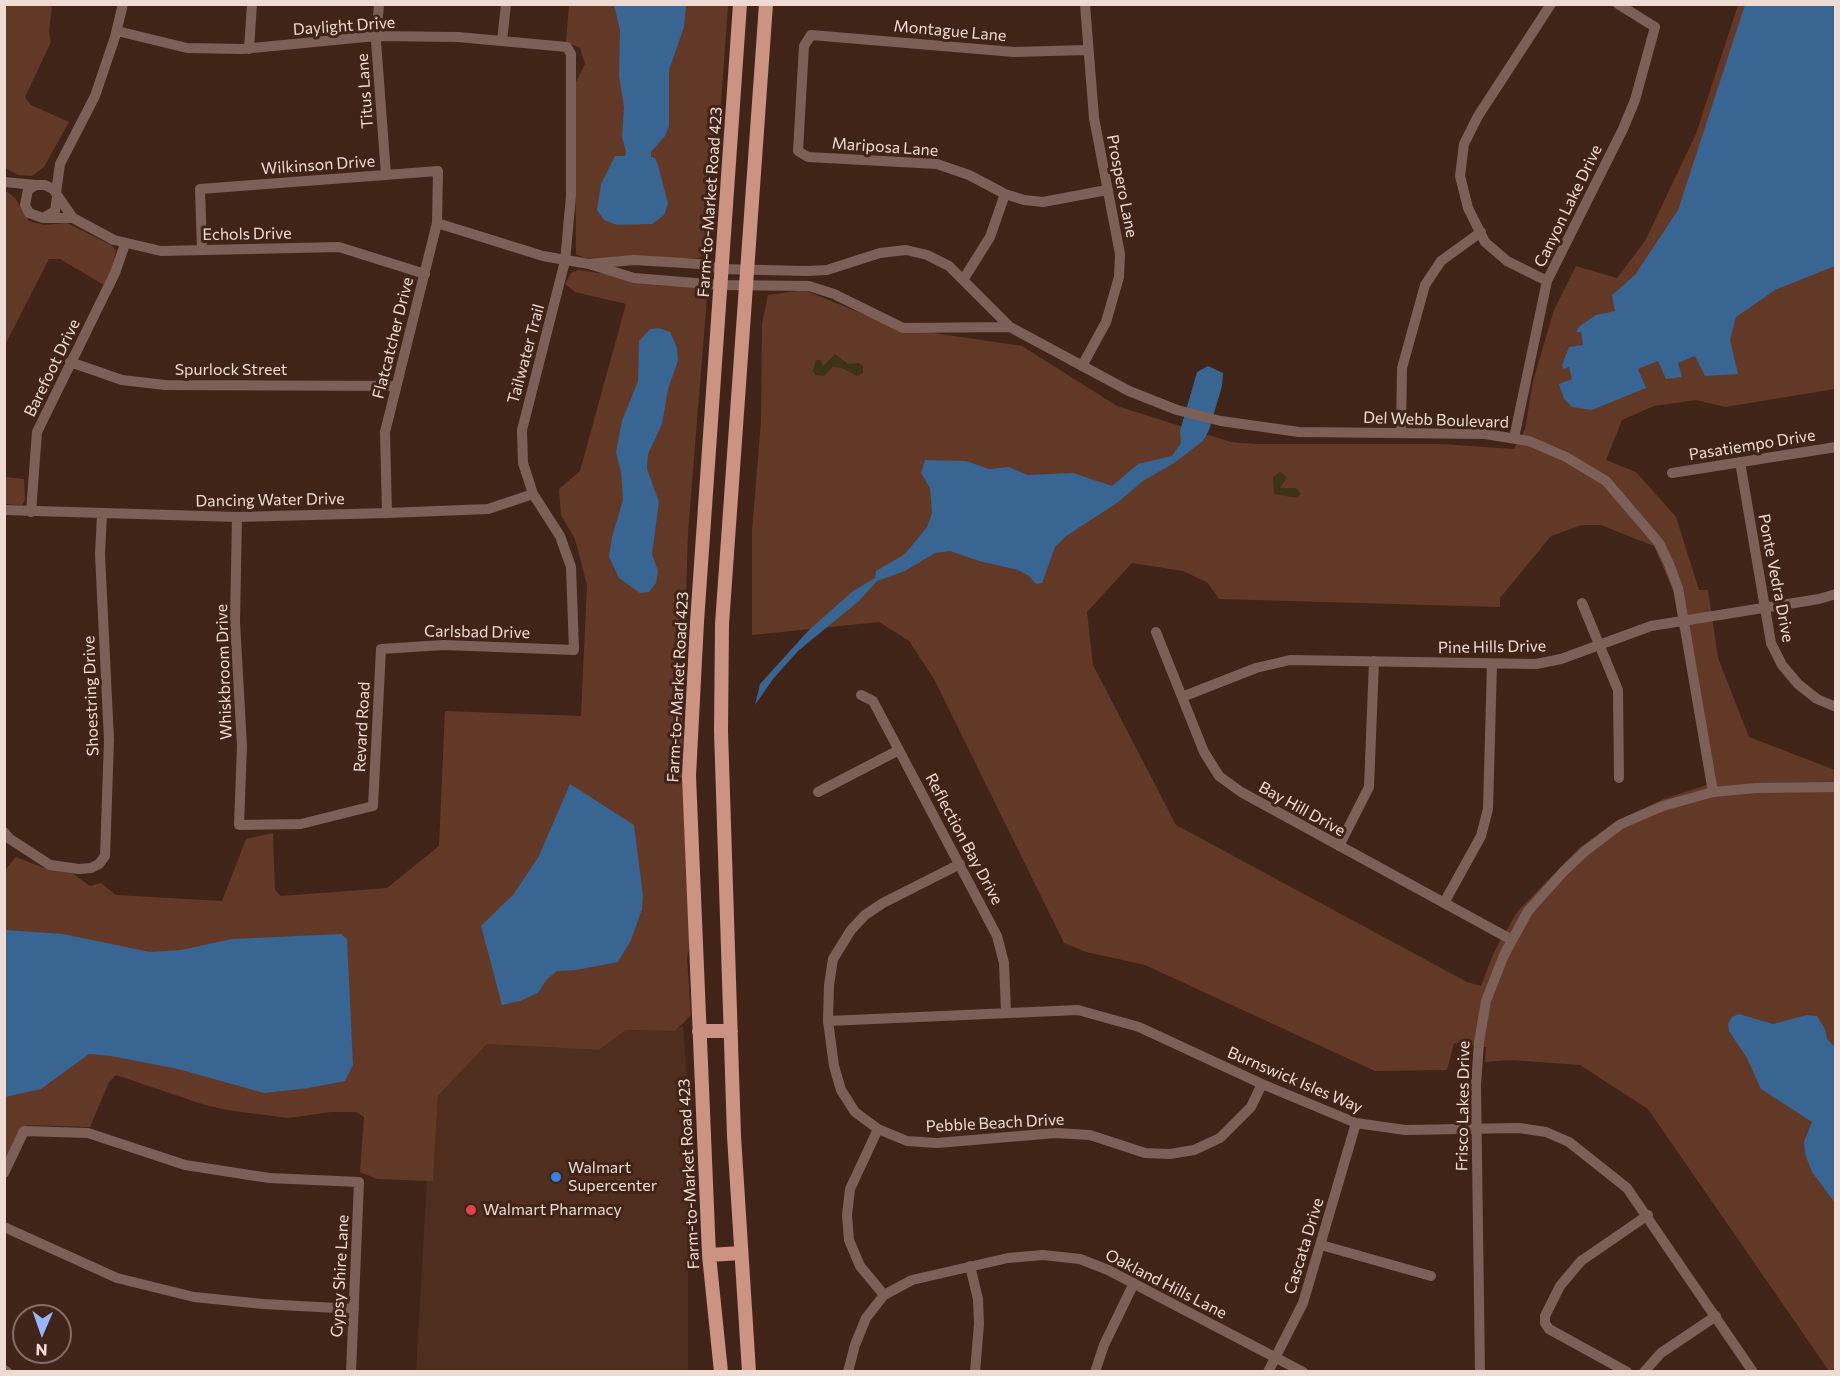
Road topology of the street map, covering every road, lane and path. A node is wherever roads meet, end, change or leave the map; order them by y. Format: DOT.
graph roads {
  1 [pos="123,4"];
  2 [pos="252,4"];
  3 [pos="379,4"];
  4 [pos="506,4"];
  5 [pos="740,4"];
  6 [pos="766,4"];
  7 [pos="1085,4"];
  8 [pos="1551,4"];
  9 [pos="1618,4"];
  10 [pos="117,31"];
  11 [pos="376,36"];
  12 [pos="502,41"];
  13 [pos="249,49"];
  14 [pos="1087,50"];
  15 [pos="571,54"];
  16 [pos="798,151"];
  17 [pos="60,164"];
  18 [pos="438,171"];
  19 [pos="386,175"];
  20 [pos="6,183"];
  21 [pos="38,185"];
  22 [pos="1107,190"];
  23 [pos="1005,194"];
  24 [pos="57,195"];
  25 [pos="25,204"];
  26 [pos="43,218"];
  27 [pos="73,218"];
  28 [pos="437,223"];
  29 [pos="1481,232"];
  30 [pos="125,244"];
  31 [pos="201,250"];
  32 [pos="565,261"];
  33 [pos="589,264"];
  34 [pos="721,269"];
  35 [pos="746,270"];
  36 [pos="425,274"];
  37 [pos="963,280"];
  38 [pos="1547,281"];
  39 [pos="720,285"];
  40 [pos="745,285"];
  41 [pos="1011,327"];
  42 [pos="70,362"];
  43 [pos="1082,366"];
  44 [pos="395,386"];
  45 [pos="1401,432"];
  46 [pos="1514,438"];
  47 [pos="1836,447"];
  48 [pos="1740,462"];
  49 [pos="1672,473"];
  50 [pos="533,494"];
  51 [pos="4,510"];
  52 [pos="31,512"];
  53 [pos="387,513"];
  54 [pos="102,515"];
  55 [pos="237,517"];
  56 [pos="1836,594"];
  57 [pos="1582,603"];
  58 [pos="1764,607"];
  59 [pos="1684,620"];
  60 [pos="1156,632"];
  61 [pos="1599,644"];
  62 [pos="381,649"];
  63 [pos="574,650"];
  64 [pos="1374,661"];
  65 [pos="1492,664"];
  66 [pos="861,695"];
  67 [pos="1182,697"];
  68 [pos="1836,707"];
  69 [pos="899,750"];
  70 [pos="1619,778"];
  71 [pos="1836,787"];
  72 [pos="818,792"];
  73 [pos="1713,792"];
  74 [pos="373,806"];
  75 [pos="4,832"];
  76 [pos="1338,846"];
  77 [pos="960,864"];
  78 [pos="1444,903"];
  79 [pos="1512,940"];
  80 [pos="1006,1012"];
  81 [pos="828,1021"];
  82 [pos="731,1030"];
  83 [pos="699,1031"];
  84 [pos="1262,1084"];
  85 [pos="1356,1123"];
  86 [pos="878,1129"];
  87 [pos="1476,1129"];
  88 [pos="4,1173"];
  89 [pos="1648,1215"];
  90 [pos="4,1227"];
  91 [pos="1321,1245"];
  92 [pos="741,1253"];
  93 [pos="709,1255"];
  94 [pos="970,1266"];
  95 [pos="1431,1276"];
  96 [pos="1134,1283"];
  97 [pos="884,1295"];
  98 [pos="354,1309"];
  99 [pos="1716,1316"];
  100 [pos="1275,1357"];
  101 [pos="351,1371"];
  102 [pos="721,1371"];
  103 [pos="749,1371"];
  104 [pos="848,1371"];
  105 [pos="975,1371"];
  106 [pos="1095,1371"];
  107 [pos="1268,1371"];
  108 [pos="1302,1371"];
  109 [pos="1480,1371"];
  110 [pos="1627,1371"];
  111 [pos="1644,1371"];
  112 [pos="1754,1371"];
  1 -- 10 [label="street"];
  2 -- 13 [label="street"];
  3 -- 11 [label="street, Titus Lane"];
  4 -- 12 [label="street"];
  5 -- 34 [label="main road, Farm-to-Market Road 423"];
  6 -- 35 [label="main road"];
  7 -- 14 [label="street, Prospero Lane"];
  8 -- 29 [label="street"];
  9 -- 38 [label="street, Canyon Lake Drive"];
  10 -- 13 [label="street, Daylight Drive"];
  10 -- 17 [label="street"];
  11 -- 12 [label="street, Daylight Drive"];
  11 -- 13 [label="street, Daylight Drive"];
  11 -- 19 [label="street, Titus Lane"];
  12 -- 15 [label="street, Daylight Drive"];
  14 -- 16 [label="street, Montague Lane"];
  14 -- 22 [label="street, Prospero Lane"];
  15 -- 32 [label="street, Tailwater Trail"];
  16 -- 23 [label="street, Mariposa Lane"];
  17 -- 21 [label="street"];
  17 -- 24 [label="street"];
  18 -- 19 [label="street, Wilkinson Drive"];
  18 -- 28 [label="street, Flatcatcher Drive"];
  19 -- 31 [label="street, Wilkinson Drive"];
  20 -- 21 [label="street"];
  20 -- 25 [label="street"];
  21 -- 24 [label="street"];
  21 -- 25 [label="street"];
  22 -- 23 [label="street, Mariposa Lane"];
  22 -- 43 [label="street, Prospero Lane"];
  23 -- 37 [label="street"];
  24 -- 26 [label="street"];
  24 -- 27 [label="street, Echols Drive"];
  25 -- 26 [label="street"];
  26 -- 27 [label="street, Echols Drive"];
  27 -- 30 [label="street, Echols Drive"];
  28 -- 32 [label="street, Del Webb Boulevard"];
  28 -- 36 [label="street, Flatcatcher Drive"];
  29 -- 38 [label="street"];
  29 -- 45 [label="street"];
  30 -- 31 [label="street, Echols Drive"];
  30 -- 42 [label="street, Barefoot Drive"];
  31 -- 36 [label="street, Echols Drive"];
  32 -- 33 [label="street, Del Webb Boulevard"];
  32 -- 50 [label="street, Tailwater Trail"];
  33 -- 34 [label="street, Del Webb Boulevard"];
  33 -- 39 [label="street, Del Webb Boulevard"];
  34 -- 35 [label="street, Del Webb Boulevard"];
  34 -- 39 [label="main road, Farm-to-Market Road 423"];
  35 -- 37 [label="street, Del Webb Boulevard"];
  35 -- 40 [label="main road"];
  36 -- 44 [label="street, Flatcatcher Drive"];
  37 -- 41 [label="street, Del Webb Boulevard"];
  38 -- 46 [label="street, Canyon Lake Drive"];
  39 -- 40 [label="street, Del Webb Boulevard"];
  39 -- 83 [label="main road, Farm-to-Market Road 423"];
  40 -- 41 [label="street, Del Webb Boulevard"];
  40 -- 82 [label="main road"];
  41 -- 43 [label="street, Del Webb Boulevard"];
  42 -- 44 [label="street, Spurlock Street"];
  42 -- 52 [label="street, Barefoot Drive"];
  43 -- 45 [label="street, Del Webb Boulevard"];
  44 -- 53 [label="street, Flatcatcher Drive"];
  45 -- 46 [label="street, Del Webb Boulevard"];
  46 -- 59 [label="street, Del Webb Boulevard"];
  47 -- 48 [label="street, Pasatiempo Drive"];
  48 -- 49 [label="street, Pasatiempo Drive"];
  48 -- 58 [label="street, Ponte Vedra Drive"];
  50 -- 53 [label="street, Dancing Water Drive"];
  50 -- 63 [label="street, Tailwater Trail"];
  51 -- 52 [label="street, Dancing Water Drive"];
  52 -- 54 [label="street, Dancing Water Drive"];
  53 -- 55 [label="street, Dancing Water Drive"];
  54 -- 55 [label="street, Dancing Water Drive"];
  54 -- 75 [label="street, Shoestring Drive"];
  55 -- 74 [label="street, Whiskbroom Drive"];
  56 -- 58 [label="street, Pine Hills Drive"];
  57 -- 61 [label="street"];
  58 -- 59 [label="street, Pine Hills Drive"];
  58 -- 68 [label="street, Ponte Vedra Drive"];
  59 -- 61 [label="street, Pine Hills Drive"];
  59 -- 73 [label="street, Del Webb Boulevard"];
  60 -- 67 [label="street, Bay Hill Drive"];
  61 -- 65 [label="street, Pine Hills Drive"];
  61 -- 70 [label="street"];
  62 -- 63 [label="street, Carlsbad Drive"];
  62 -- 74 [label="street, Revard Road"];
  64 -- 65 [label="street, Pine Hills Drive"];
  64 -- 67 [label="street, Pine Hills Drive"];
  64 -- 76 [label="street"];
  65 -- 78 [label="street"];
  66 -- 69 [label="street, Reflection Bay Drive"];
  67 -- 76 [label="street, Bay Hill Drive"];
  69 -- 72 [label="street"];
  69 -- 77 [label="street, Reflection Bay Drive"];
  71 -- 73 [label="street, Frisco Lakes Drive"];
  73 -- 79 [label="street, Frisco Lakes Drive"];
  76 -- 78 [label="street, Bay Hill Drive"];
  77 -- 80 [label="street, Reflection Bay Drive"];
  77 -- 81 [label="street, Pebble Beach Drive"];
  78 -- 79 [label="street, Bay Hill Drive"];
  79 -- 87 [label="street, Frisco Lakes Drive"];
  80 -- 81 [label="street, Burnswick Isles Way"];
  80 -- 84 [label="street, Burnswick Isles Way"];
  81 -- 86 [label="street, Pebble Beach Drive"];
  82 -- 83 [label="main road"];
  82 -- 92 [label="main road"];
  83 -- 93 [label="main road, Farm-to-Market Road 423"];
  84 -- 85 [label="street, Burnswick Isles Way"];
  84 -- 86 [label="street, Pebble Beach Drive"];
  85 -- 87 [label="street, Burnswick Isles Way"];
  85 -- 91 [label="street, Cascata Drive"];
  86 -- 97 [label="street"];
  87 -- 89 [label="street, Burnswick Isles Way"];
  87 -- 109 [label="street, Frisco Lakes Drive"];
  88 -- 98 [label="street, Gypsy Shire Lane"];
  89 -- 99 [label="street, Burnswick Isles Way"];
  89 -- 110 [label="street"];
  90 -- 98 [label="street"];
  91 -- 95 [label="street"];
  91 -- 100 [label="street, Cascata Drive"];
  92 -- 93 [label="main road"];
  92 -- 103 [label="main road"];
  93 -- 102 [label="main road, Farm-to-Market Road 423"];
  94 -- 96 [label="street, Oakland Hills Lane"];
  94 -- 97 [label="street, Oakland Hills Lane"];
  94 -- 105 [label="street"];
  96 -- 100 [label="street, Oakland Hills Lane"];
  96 -- 106 [label="street"];
  97 -- 104 [label="street, Oakland Hills Lane"];
  98 -- 101 [label="street, Gypsy Shire Lane"];
  99 -- 111 [label="street"];
  99 -- 112 [label="street, Burnswick Isles Way"];
  100 -- 107 [label="street, Cascata Drive"];
  100 -- 108 [label="street, Oakland Hills Lane"];
}
